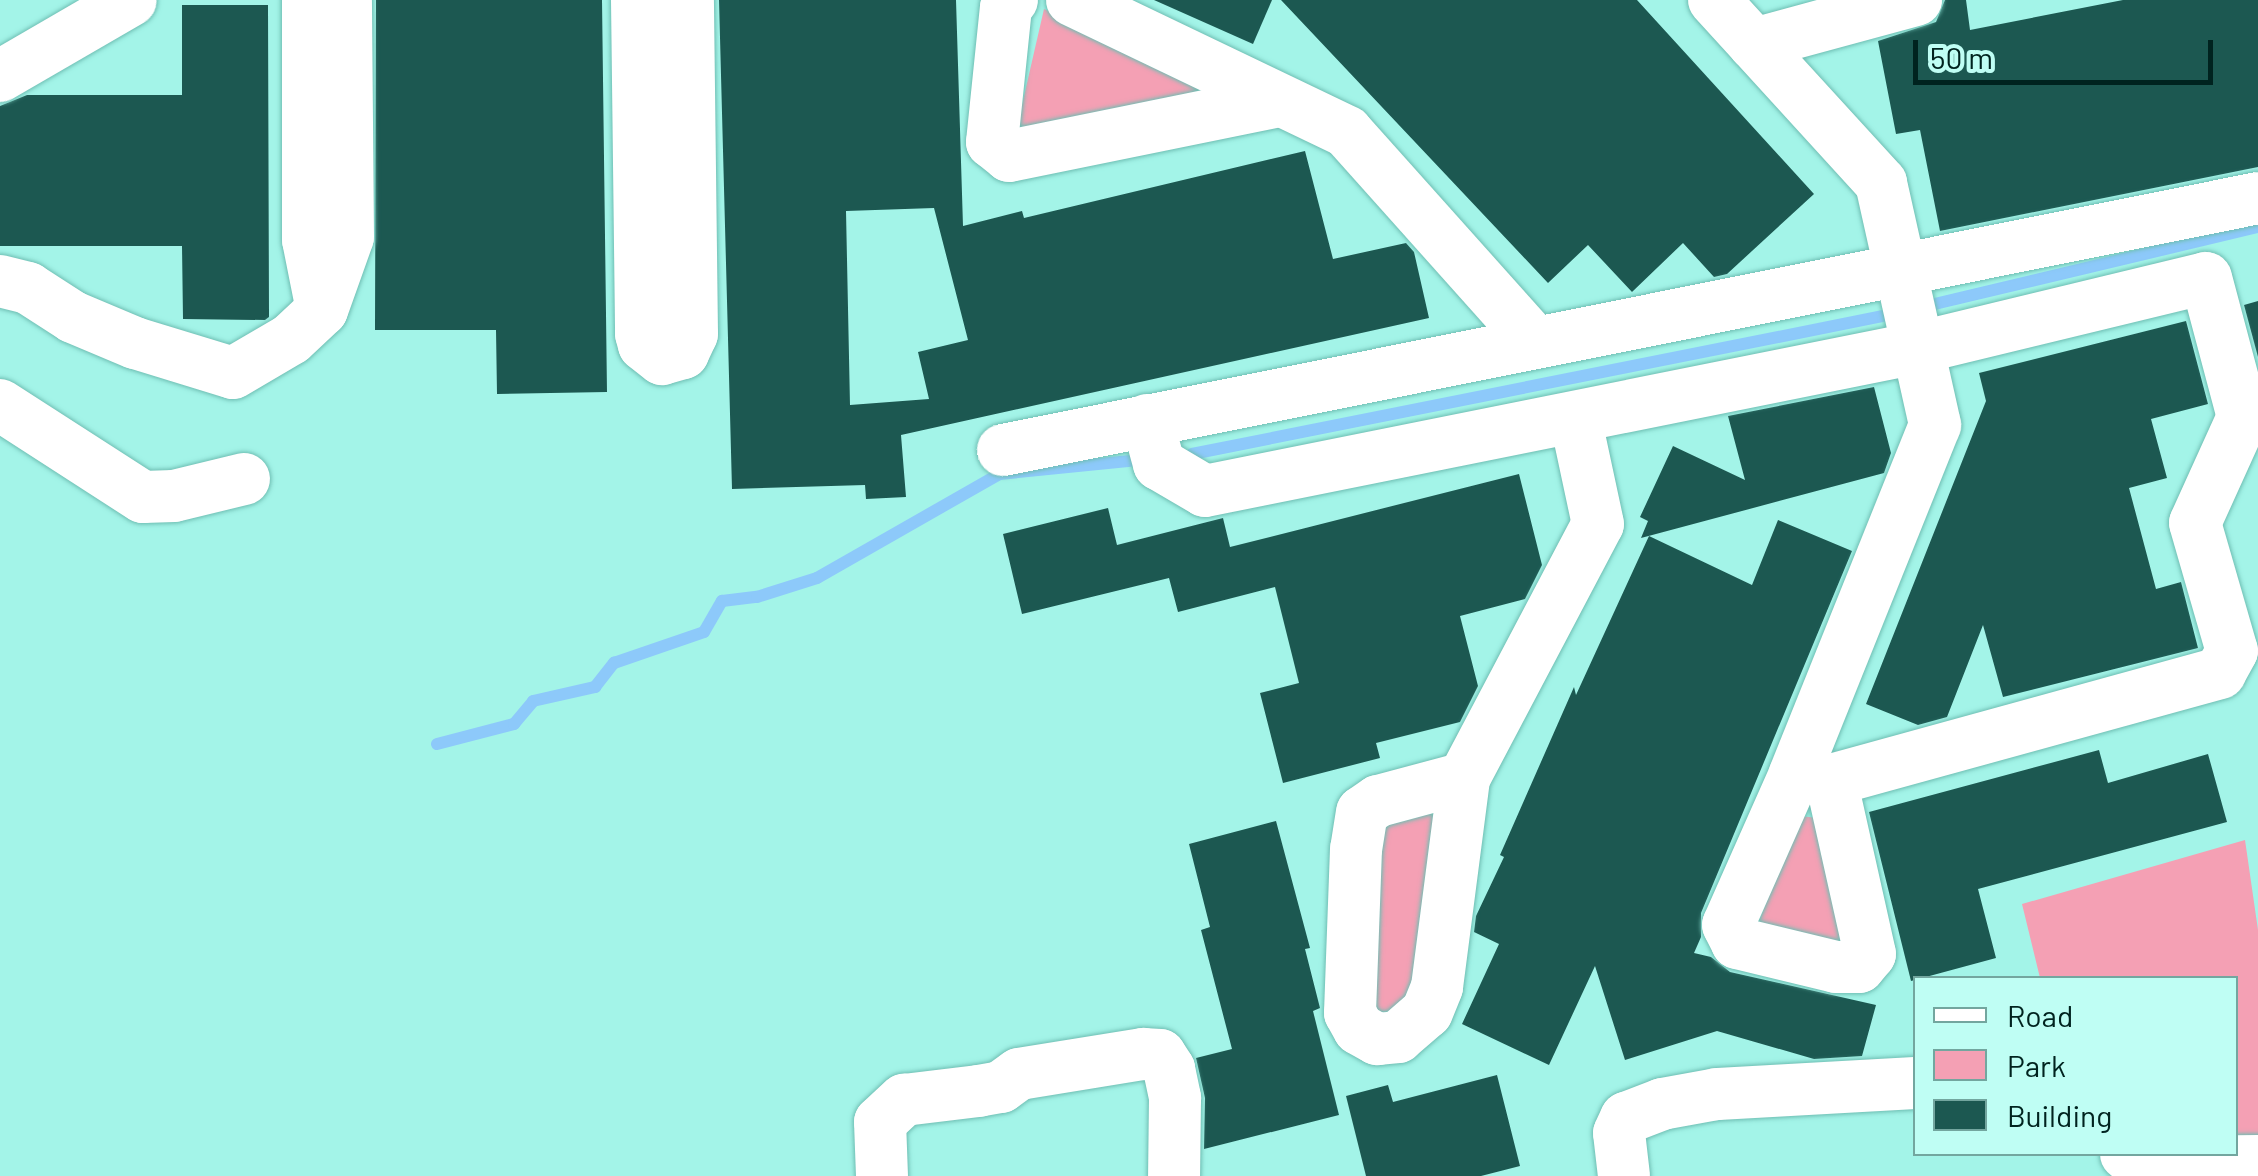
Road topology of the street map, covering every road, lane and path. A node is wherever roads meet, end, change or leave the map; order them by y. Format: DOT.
graph roads {
  1 [pos="131,0"];
  2 [pos="308,0"];
  3 [pos="346,0"];
  4 [pos="637,0"];
  5 [pos="688,0"];
  6 [pos="1012,0"];
  7 [pos="1072,0"];
  8 [pos="1714,0"];
  9 [pos="1916,0"];
  10 [pos="1754,44"];
  11 [pos="0,76"];
  12 [pos="1280,100"];
  13 [pos="2258,198"];
  14 [pos="1899,267"];
  15 [pos="0,282"];
  16 [pos="322,310"];
  17 [pos="1534,342"];
  18 [pos="1918,348"];
  19 [pos="0,405"];
  20 [pos="1575,417"];
  21 [pos="1153,442"];
  22 [pos="1003,450"];
  23 [pos="244,479"];
  24 [pos="1464,778"];
  25 [pos="1913,1083"];
  26 [pos="2136,1156"];
  27 [pos="2258,1160"];
  28 [pos="882,1176"];
  29 [pos="1174,1176"];
  30 [pos="1624,1176"];
  1 -- 11 [label="street"];
  2 -- 16 [label="street"];
  3 -- 16 [label="street"];
  4 -- 5 [label="street"];
  6 -- 12 [label="street"];
  7 -- 12 [label="street"];
  8 -- 10 [label="street"];
  9 -- 10 [label="street"];
  10 -- 14 [label="street"];
  12 -- 17 [label="street"];
  13 -- 14 [label="street"];
  14 -- 17 [label="street"];
  14 -- 18 [label="street"];
  15 -- 16 [label="street"];
  17 -- 21 [label="street"];
  18 -- 18 [label="street"];
  18 -- 20 [label="street"];
  19 -- 23 [label="street"];
  20 -- 21 [label="street"];
  20 -- 24 [label="street"];
  21 -- 22 [label="street"];
  25 -- 30 [label="street"];
  26 -- 27 [label="street"];
  28 -- 29 [label="street"];
}
